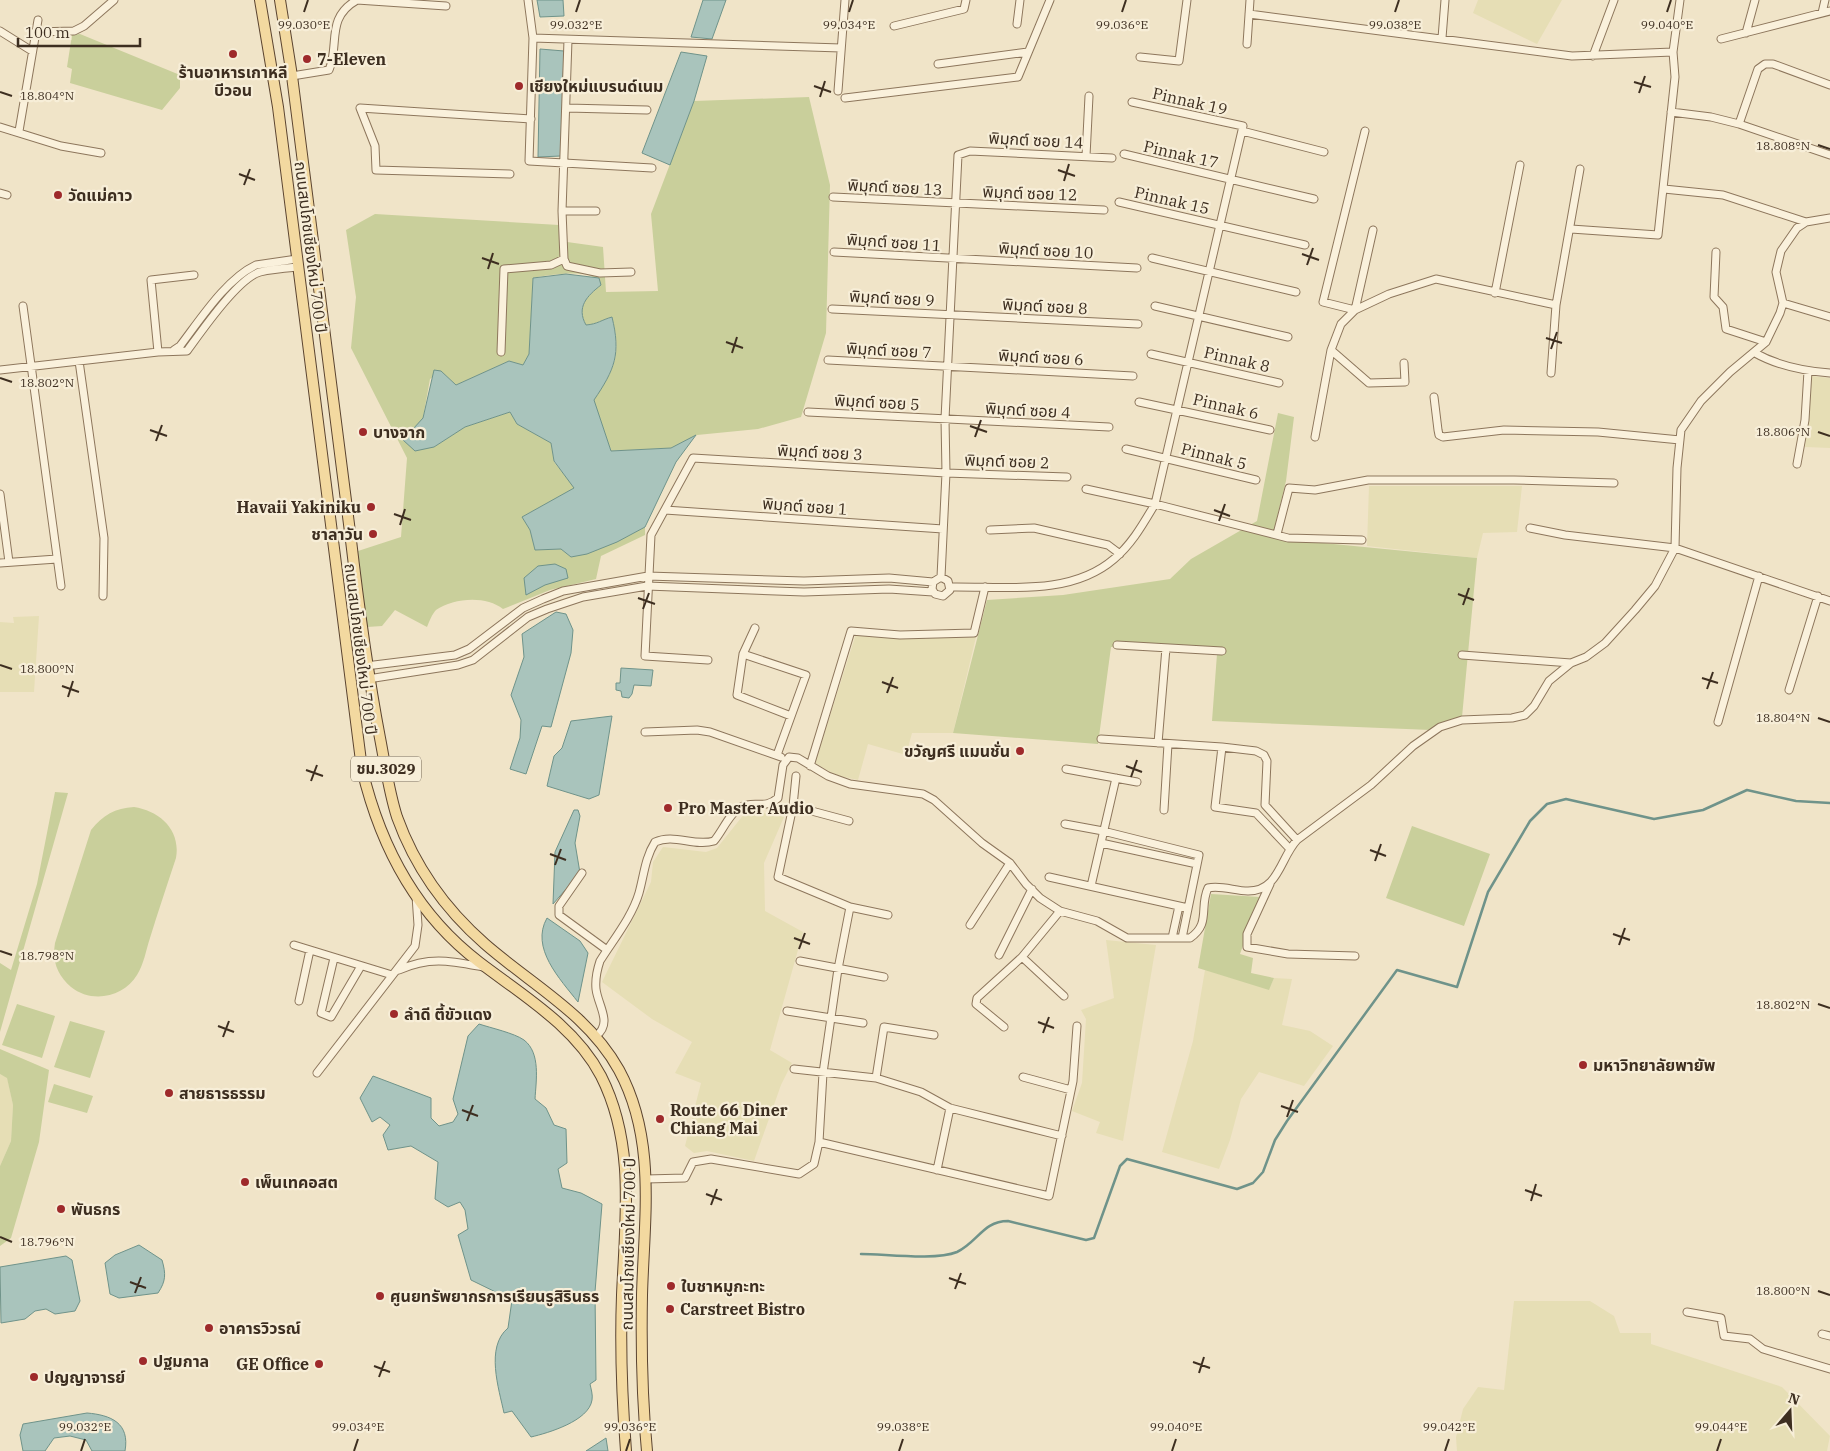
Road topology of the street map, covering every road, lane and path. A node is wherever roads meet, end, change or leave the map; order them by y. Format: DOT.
graph roads {
  1 [pos="114,0"];
  2 [pos="260,0"];
  3 [pos="280,0"];
  4 [pos="528,0"];
  5 [pos="845,0"];
  6 [pos="966,0"];
  7 [pos="1020,0"];
  8 [pos="1050,0"];
  9 [pos="1186,0"];
  10 [pos="1250,0"];
  11 [pos="1446,0"];
  12 [pos="1614,0"];
  13 [pos="1680,0"];
  14 [pos="1755,0"];
  15 [pos="1825,0"];
  16 [pos="446,6"];
  17 [pos="1826,12"];
  18 [pos="1250,14"];
  19 [pos="38,20"];
  20 [pos="1017,24"];
  21 [pos="894,26"];
  22 [pos="0,31"];
  23 [pos="36,32"];
  24 [pos="1746,33"];
  25 [pos="533,38"];
  26 [pos="1442,38"];
  27 [pos="1721,39"];
  28 [pos="568,40"];
  29 [pos="1247,44"];
  30 [pos="841,48"];
  31 [pos="32,51"];
  32 [pos="1028,52"];
  33 [pos="1673,52"];
  34 [pos="1593,56"];
  35 [pos="1140,57"];
  36 [pos="938,64"];
  37 [pos="292,76"];
  38 [pos="1830,85"];
  39 [pos="838,91"];
  40 [pos="1089,96"];
  41 [pos="844,98"];
  42 [pos="1132,102"];
  43 [pos="567,108"];
  44 [pos="647,110"];
  45 [pos="1671,112"];
  46 [pos="531,119"];
  47 [pos="1739,124"];
  48 [pos="0,127"];
  49 [pos="1242,129"];
  50 [pos="19,131"];
  51 [pos="1365,131"];
  52 [pos="1324,152"];
  53 [pos="101,153"];
  54 [pos="1124,154"];
  55 [pos="1830,155"];
  56 [pos="1086,156"];
  57 [pos="1112,158"];
  58 [pos="564,161"];
  59 [pos="1520,165"];
  60 [pos="652,168"];
  61 [pos="1580,169"];
  62 [pos="510,174"];
  63 [pos="1230,180"];
  64 [pos="1664,189"];
  65 [pos="833,197"];
  66 [pos="1314,199"];
  67 [pos="1119,202"];
  68 [pos="956,204"];
  69 [pos="1104,210"];
  70 [pos="562,211"];
  71 [pos="596,211"];
  72 [pos="1830,218"];
  73 [pos="1806,222"];
  74 [pos="1220,225"];
  75 [pos="1571,229"];
  76 [pos="1373,230"];
  77 [pos="1305,245"];
  78 [pos="834,252"];
  79 [pos="1716,252"];
  80 [pos="1152,258"];
  81 [pos="564,259"];
  82 [pos="953,259"];
  83 [pos="298,263"];
  84 [pos="1137,268"];
  85 [pos="1209,270"];
  86 [pos="631,272"];
  87 [pos="194,275"];
  88 [pos="1296,292"];
  89 [pos="1495,293"];
  90 [pos="1783,303"];
  91 [pos="1556,305"];
  92 [pos="23,306"];
  93 [pos="1154,306"];
  94 [pos="832,309"];
  95 [pos="1355,310"];
  96 [pos="950,315"];
  97 [pos="1199,316"];
  98 [pos="1830,316"];
  99 [pos="1138,324"];
  100 [pos="1288,337"];
  101 [pos="1766,342"];
  102 [pos="1331,350"];
  103 [pos="158,352"];
  104 [pos="501,352"];
  105 [pos="1755,353"];
  106 [pos="1151,354"];
  107 [pos="828,360"];
  108 [pos="79,361"];
  109 [pos="1188,362"];
  110 [pos="1404,363"];
  111 [pos="32,366"];
  112 [pos="948,367"];
  113 [pos="0,370"];
  114 [pos="1808,371"];
  115 [pos="1551,373"];
  116 [pos="1830,373"];
  117 [pos="1133,376"];
  118 [pos="1279,383"];
  119 [pos="1434,397"];
  120 [pos="1139,402"];
  121 [pos="1177,409"];
  122 [pos="808,412"];
  123 [pos="945,419"];
  124 [pos="1109,428"];
  125 [pos="1270,430"];
  126 [pos="1315,437"];
  127 [pos="1680,440"];
  128 [pos="1126,449"];
  129 [pos="1166,458"];
  130 [pos="1797,464"];
  131 [pos="946,472"];
  132 [pos="1067,477"];
  133 [pos="1256,480"];
  134 [pos="1614,483"];
  135 [pos="1086,489"];
  136 [pos="0,494"];
  137 [pos="1155,504"];
  138 [pos="665,510"];
  139 [pos="1,515"];
  140 [pos="1530,528"];
  141 [pos="943,529"];
  142 [pos="990,530"];
  143 [pos="1277,534"];
  144 [pos="1362,540"];
  145 [pos="1675,548"];
  146 [pos="1120,554"];
  147 [pos="58,559"];
  148 [pos="9,562"];
  149 [pos="0,563"];
  150 [pos="648,576"];
  151 [pos="1759,576"];
  152 [pos="941,577"];
  153 [pos="747,579"];
  154 [pos="840,580"];
  155 [pos="933,582"];
  156 [pos="61,586"];
  157 [pos="648,586"];
  158 [pos="950,587"];
  159 [pos="985,587"];
  160 [pos="746,590"];
  161 [pos="840,591"];
  162 [pos="933,592"];
  163 [pos="102,596"];
  164 [pos="1818,596"];
  165 [pos="1830,600"];
  166 [pos="755,628"];
  167 [pos="492,632"];
  168 [pos="498,640"];
  169 [pos="1117,645"];
  170 [pos="1166,648"];
  171 [pos="1222,651"];
  172 [pos="743,654"];
  173 [pos="1462,655"];
  174 [pos="708,660"];
  175 [pos="1570,664"];
  176 [pos="366,666"];
  177 [pos="368,678"];
  178 [pos="1789,690"];
  179 [pos="791,716"];
  180 [pos="1718,722"];
  181 [pos="645,732"];
  182 [pos="1101,739"];
  183 [pos="1158,744"];
  184 [pos="1168,744"];
  185 [pos="1222,747"];
  186 [pos="777,755"];
  187 [pos="785,760"];
  188 [pos="810,766"];
  189 [pos="1066,769"];
  190 [pos="796,776"];
  191 [pos="1116,778"];
  192 [pos="1137,782"];
  193 [pos="793,806"];
  194 [pos="1164,810"];
  195 [pos="849,821"];
  196 [pos="1064,824"];
  197 [pos="1103,831"];
  198 [pos="1296,840"];
  199 [pos="1100,843"];
  200 [pos="1289,848"];
  201 [pos="1010,863"];
  202 [pos="1197,864"];
  203 [pos="582,874"];
  204 [pos="1049,877"];
  205 [pos="1270,884"];
  206 [pos="1091,886"];
  207 [pos="1032,890"];
  208 [pos="416,896"];
  209 [pos="1179,906"];
  210 [pos="850,907"];
  211 [pos="1188,908"];
  212 [pos="1060,911"];
  213 [pos="888,915"];
  214 [pos="970,926"];
  215 [pos="1172,938"];
  216 [pos="1182,938"];
  217 [pos="294,945"];
  218 [pos="310,950"];
  219 [pos="607,950"];
  220 [pos="999,955"];
  221 [pos="1355,956"];
  222 [pos="334,958"];
  223 [pos="1022,958"];
  224 [pos="800,961"];
  225 [pos="361,966"];
  226 [pos="486,967"];
  227 [pos="838,968"];
  228 [pos="394,973"];
  229 [pos="884,977"];
  230 [pos="1064,996"];
  231 [pos="299,1001"];
  232 [pos="787,1011"];
  233 [pos="832,1019"];
  234 [pos="863,1023"];
  235 [pos="1004,1026"];
  236 [pos="1076,1026"];
  237 [pos="934,1035"];
  238 [pos="596,1036"];
  239 [pos="794,1069"];
  240 [pos="317,1073"];
  241 [pos="824,1073"];
  242 [pos="1023,1077"];
  243 [pos="876,1078"];
  244 [pos="1071,1090"];
  245 [pos="950,1108"];
  246 [pos="1062,1136"];
  247 [pos="819,1142"];
  248 [pos="937,1170"];
  249 [pos="646,1179"];
  250 [pos="1687,1312"];
  251 [pos="1822,1334"];
  252 [pos="1830,1336"];
  253 [pos="1830,1369"];
  254 [pos="626,1451"];
  255 [pos="647,1451"];
  1 -- 23 [label="street"];
  2 -- 83 [label="main road, ถนนสมโภชเชียงใหม่ 700 ปี / ชม.3029"];
  3 -- 37 [label="main road, ถนนสมโภชเชียงใหม่ 700 ปี / ชม.3029"];
  4 -- 25 [label="street"];
  5 -- 30 [label="street"];
  6 -- 21 [label="street"];
  7 -- 20 [label="street"];
  8 -- 32 [label="street"];
  9 -- 35 [label="street"];
  10 -- 18 [label="street"];
  11 -- 26 [label="street"];
  12 -- 34 [label="street"];
  13 -- 33 [label="street"];
  14 -- 24 [label="street"];
  15 -- 17 [label="street"];
  16 -- 37 [label="street"];
  17 -- 24 [label="street"];
  18 -- 26 [label="street"];
  18 -- 29 [label="street"];
  19 -- 23 [label="street"];
  22 -- 31 [label="street"];
  23 -- 31 [label="street"];
  24 -- 27 [label="street"];
  25 -- 28 [label="street"];
  25 -- 46 [label="street"];
  26 -- 34 [label="street"];
  28 -- 30 [label="street"];
  28 -- 43 [label="street"];
  30 -- 39 [label="street"];
  31 -- 50 [label="street"];
  32 -- 36 [label="street"];
  32 -- 41 [label="street"];
  33 -- 34 [label="street"];
  33 -- 45 [label="street"];
  37 -- 176 [label="main road, ถนนสมโภชเชียงใหม่ 700 ปี / ชม.3029"];
  38 -- 47 [label="street"];
  40 -- 56 [label="street"];
  42 -- 49 [label="street, Pinnak 19"];
  43 -- 44 [label="street"];
  43 -- 58 [label="street"];
  45 -- 47 [label="street"];
  45 -- 64 [label="street"];
  46 -- 58 [label="street"];
  46 -- 62 [label="street"];
  47 -- 55 [label="street"];
  48 -- 50 [label="street"];
  49 -- 52 [label="street, Pinnak 19"];
  49 -- 63 [label="street"];
  50 -- 53 [label="street"];
  51 -- 95 [label="street"];
  54 -- 63 [label="street, Pinnak 17"];
  56 -- 57 [label="street, พิมุกต์ ซอย 14"];
  56 -- 68 [label="street, พิมุกต์ ซอย 14"];
  58 -- 60 [label="street"];
  58 -- 70 [label="street"];
  59 -- 89 [label="street"];
  61 -- 75 [label="street"];
  63 -- 66 [label="street, Pinnak 17"];
  63 -- 74 [label="street"];
  64 -- 73 [label="street"];
  64 -- 75 [label="street"];
  65 -- 68 [label="street, พิมุกต์ ซอย 13"];
  67 -- 74 [label="street, Pinnak 15"];
  68 -- 69 [label="street, พิมุกต์ ซอย 12"];
  68 -- 82 [label="street"];
  70 -- 71 [label="street"];
  70 -- 81 [label="street"];
  72 -- 73 [label="street"];
  73 -- 90 [label="street"];
  74 -- 77 [label="street, Pinnak 15"];
  74 -- 85 [label="street"];
  75 -- 91 [label="street"];
  76 -- 95 [label="street"];
  78 -- 82 [label="street, พิมุกต์ ซอย 11"];
  79 -- 101 [label="street"];
  80 -- 85 [label="street"];
  81 -- 86 [label="street"];
  81 -- 104 [label="street"];
  82 -- 84 [label="street, พิมุกต์ ซอย 10"];
  82 -- 96 [label="street"];
  83 -- 103 [label="street"];
  83 -- 208 [label="main road, ถนนสมโภชเชียงใหม่ 700 ปี / ชม.3029"];
  85 -- 88 [label="street"];
  85 -- 97 [label="street"];
  87 -- 103 [label="street"];
  89 -- 91 [label="street"];
  89 -- 95 [label="street"];
  90 -- 98 [label="street"];
  90 -- 101 [label="street"];
  91 -- 115 [label="street"];
  92 -- 111 [label="street"];
  93 -- 97 [label="street"];
  94 -- 96 [label="street, พิมุกต์ ซอย 9"];
  95 -- 102 [label="street"];
  96 -- 99 [label="street, พิมุกต์ ซอย 8"];
  96 -- 112 [label="street"];
  97 -- 100 [label="street"];
  97 -- 109 [label="street"];
  101 -- 105 [label="street"];
  102 -- 110 [label="street"];
  102 -- 126 [label="street"];
  103 -- 108 [label="street"];
  105 -- 114 [label="street"];
  105 -- 127 [label="street"];
  106 -- 109 [label="street, Pinnak 8"];
  107 -- 112 [label="street, พิมุกต์ ซอย 7"];
  108 -- 111 [label="street"];
  108 -- 163 [label="street"];
  109 -- 118 [label="street, Pinnak 8"];
  109 -- 121 [label="street"];
  111 -- 113 [label="street"];
  111 -- 147 [label="street"];
  112 -- 117 [label="street, พิมุกต์ ซอย 6"];
  112 -- 123 [label="street"];
  114 -- 116 [label="street"];
  114 -- 130 [label="street"];
  119 -- 127 [label="street"];
  120 -- 121 [label="street, Pinnak 6"];
  121 -- 125 [label="street, Pinnak 6"];
  121 -- 129 [label="street"];
  122 -- 123 [label="street, พิมุกต์ ซอย 5"];
  123 -- 124 [label="street, พิมุกต์ ซอย 4"];
  123 -- 131 [label="street"];
  127 -- 145 [label="street"];
  128 -- 129 [label="street, Pinnak 5"];
  129 -- 133 [label="street, Pinnak 5"];
  129 -- 137 [label="street"];
  131 -- 132 [label="street, พิมุกต์ ซอย 2"];
  131 -- 138 [label="street, พิมุกต์ ซอย 3"];
  131 -- 141 [label="street"];
  134 -- 143 [label="street"];
  135 -- 137 [label="street"];
  136 -- 139 [label="street"];
  137 -- 143 [label="street"];
  137 -- 146 [label="street"];
  138 -- 141 [label="street, พิมุกต์ ซอย 1"];
  138 -- 150 [label="street"];
  139 -- 148 [label="street"];
  140 -- 145 [label="street"];
  141 -- 152 [label="street"];
  142 -- 146 [label="street"];
  143 -- 144 [label="street"];
  145 -- 151 [label="street"];
  145 -- 175 [label="street"];
  146 -- 159 [label="street"];
  147 -- 148 [label="street"];
  147 -- 156 [label="street"];
  148 -- 149 [label="street"];
  150 -- 153 [label="street"];
  150 -- 157 [label="street"];
  150 -- 167 [label="street"];
  151 -- 164 [label="street"];
  151 -- 180 [label="street"];
  152 -- 155 [label="street"];
  152 -- 158 [label="street"];
  153 -- 154 [label="street"];
  153 -- 160 [label="street"];
  154 -- 155 [label="street"];
  154 -- 161 [label="street"];
  155 -- 162 [label="street"];
  157 -- 160 [label="street"];
  157 -- 168 [label="street"];
  157 -- 174 [label="street"];
  158 -- 159 [label="street"];
  158 -- 162 [label="street"];
  159 -- 188 [label="street"];
  160 -- 161 [label="street"];
  161 -- 162 [label="street"];
  164 -- 165 [label="street"];
  164 -- 178 [label="street"];
  166 -- 172 [label="street"];
  167 -- 168 [label="street"];
  167 -- 176 [label="street"];
  168 -- 177 [label="street"];
  169 -- 170 [label="street"];
  170 -- 171 [label="street"];
  170 -- 183 [label="street"];
  172 -- 179 [label="street"];
  172 -- 179 [label="street"];
  173 -- 175 [label="street"];
  175 -- 198 [label="street"];
  176 -- 177 [label="main road, ถนนสมโภชเชียงใหม่ 700 ปี / ชม.3029"];
  177 -- 238 [label="main road, ถนนสมโภชเชียงใหม่ 700 ปี / ชม.3029"];
  179 -- 186 [label="street"];
  181 -- 186 [label="street"];
  182 -- 183 [label="street"];
  183 -- 184 [label="street"];
  184 -- 185 [label="street"];
  184 -- 194 [label="street"];
  185 -- 198 [label="street"];
  185 -- 200 [label="street"];
  186 -- 187 [label="street"];
  187 -- 188 [label="street"];
  187 -- 219 [label="street"];
  188 -- 201 [label="street"];
  189 -- 191 [label="street"];
  190 -- 193 [label="street"];
  191 -- 192 [label="street"];
  191 -- 197 [label="street"];
  193 -- 195 [label="street"];
  193 -- 210 [label="street"];
  196 -- 197 [label="street"];
  197 -- 199 [label="street"];
  197 -- 202 [label="street"];
  198 -- 200 [label="street"];
  199 -- 202 [label="street"];
  199 -- 206 [label="street"];
  200 -- 205 [label="street"];
  201 -- 207 [label="street"];
  201 -- 214 [label="street"];
  202 -- 211 [label="street"];
  203 -- 219 [label="street"];
  204 -- 206 [label="street"];
  205 -- 216 [label="street"];
  205 -- 221 [label="street"];
  206 -- 209 [label="street"];
  207 -- 212 [label="street"];
  207 -- 220 [label="street"];
  208 -- 226 [label="main road, ถนนสมโภชเชียงใหม่ 700 ปี / ชม.3029"];
  208 -- 228 [label="street"];
  209 -- 211 [label="street"];
  209 -- 215 [label="street"];
  210 -- 213 [label="street"];
  210 -- 227 [label="street"];
  211 -- 216 [label="street"];
  212 -- 215 [label="street"];
  212 -- 223 [label="street"];
  215 -- 216 [label="street"];
  217 -- 218 [label="street"];
  218 -- 222 [label="street"];
  218 -- 231 [label="street"];
  219 -- 238 [label="street"];
  222 -- 225 [label="street"];
  222 -- 225 [label="street"];
  223 -- 230 [label="street"];
  223 -- 235 [label="street"];
  224 -- 227 [label="street"];
  225 -- 228 [label="street"];
  226 -- 228 [label="street"];
  226 -- 254 [label="main road, ถนนสมโภชเชียงใหม่ 700 ปี / ชม.3029"];
  227 -- 229 [label="street"];
  227 -- 233 [label="street"];
  228 -- 240 [label="street"];
  232 -- 233 [label="street"];
  233 -- 234 [label="street"];
  233 -- 241 [label="street"];
  236 -- 244 [label="street"];
  237 -- 243 [label="street"];
  238 -- 249 [label="main road, ถนนสมโภชเชียงใหม่ 700 ปี / ชม.3029"];
  239 -- 241 [label="street"];
  241 -- 243 [label="street"];
  241 -- 247 [label="street"];
  242 -- 244 [label="street"];
  243 -- 245 [label="street"];
  244 -- 246 [label="street"];
  245 -- 246 [label="street"];
  245 -- 248 [label="street"];
  246 -- 248 [label="street"];
  247 -- 248 [label="street"];
  247 -- 249 [label="street"];
  249 -- 255 [label="main road, ถนนสมโภชเชียงใหม่ 700 ปี / ชม.3029"];
  250 -- 253 [label="street"];
  251 -- 252 [label="street"];
}
